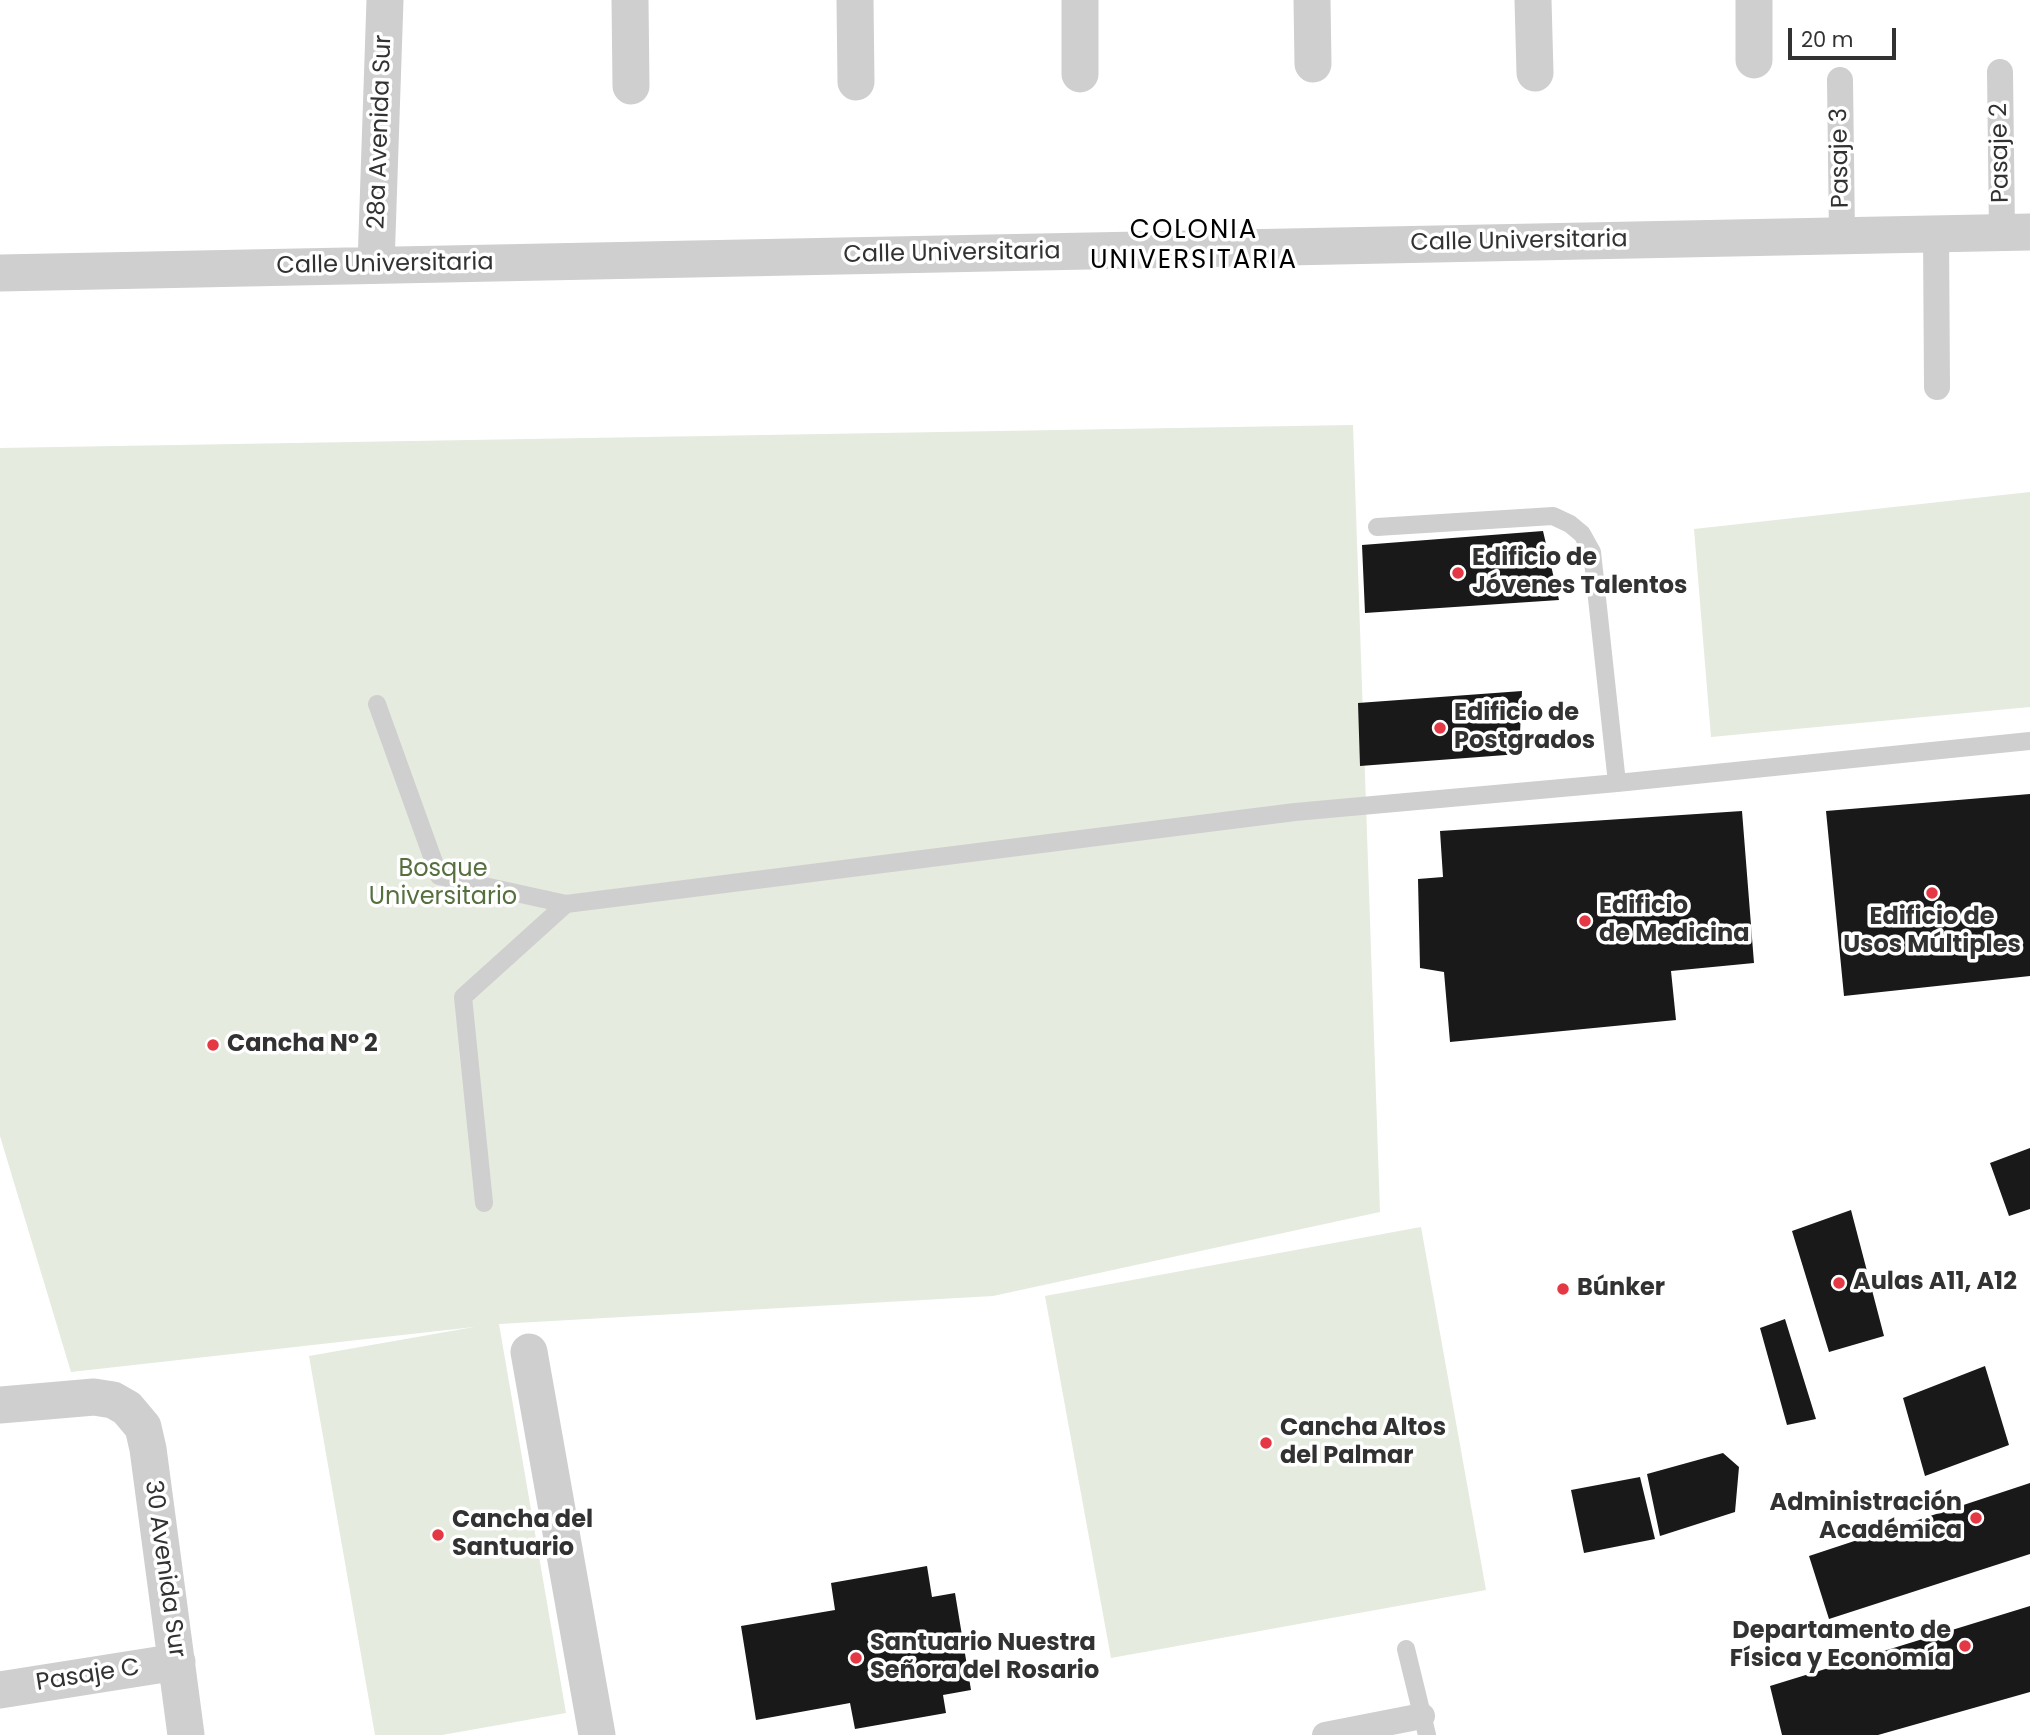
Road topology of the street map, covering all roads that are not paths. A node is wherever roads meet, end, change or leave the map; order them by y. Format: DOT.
graph roads {
  1 [pos="385,0"];
  2 [pos="630,0"];
  3 [pos="855,0"];
  4 [pos="1080,0"];
  5 [pos="1312,0"];
  6 [pos="1534,0"];
  7 [pos="1754,0"];
  8 [pos="1754,61"];
  9 [pos="1313,64"];
  10 [pos="2000,72"];
  11 [pos="1080,74"];
  12 [pos="1535,74"];
  13 [pos="1840,80"];
  14 [pos="856,82"];
  15 [pos="632,86"];
  16 [pos="2016,233"];
  17 [pos="1936,234"];
  18 [pos="1842,236"];
  19 [pos="376,265"];
  20 [pos="0,272"];
  21 [pos="1937,387"];
  22 [pos="1377,527"];
  23 [pos="377,704"];
  24 [pos="2030,741"];
  25 [pos="1617,783"];
  26 [pos="566,904"];
  27 [pos="484,1203"];
  28 [pos="529,1352"];
  29 [pos="0,1405"];
  30 [pos="1406,1649"];
  31 [pos="177,1662"];
  32 [pos="0,1690"];
  33 [pos="1425,1726"];
  34 [pos="186,1735"];
  35 [pos="597,1735"];
  36 [pos="1325,1735"];
  1 -- 19 [label="street, 28a Avenida Sur"];
  2 -- 15 [label="street"];
  3 -- 14 [label="street"];
  4 -- 11 [label="street"];
  5 -- 9 [label="street"];
  6 -- 12 [label="street"];
  7 -- 8 [label="street"];
  10 -- 16 [label="street, Pasaje 2"];
  13 -- 18 [label="street, Pasaje 3"];
  16 -- 17 [label="street, Calle Universitaria"];
  17 -- 18 [label="street, Calle Universitaria"];
  17 -- 21 [label="street"];
  18 -- 19 [label="street, Calle Universitaria"];
  19 -- 20 [label="street, Calle Universitaria"];
  22 -- 25 [label="lane"];
  23 -- 26 [label="lane"];
  24 -- 25 [label="lane"];
  25 -- 26 [label="lane"];
  26 -- 27 [label="lane"];
  28 -- 35 [label="street"];
  29 -- 31 [label="street, 30 Avenida Sur"];
  30 -- 33 [label="lane"];
  31 -- 32 [label="street, Pasaje C"];
  31 -- 34 [label="street, 30 Avenida Sur"];
  33 -- 36 [label="street"];
}
